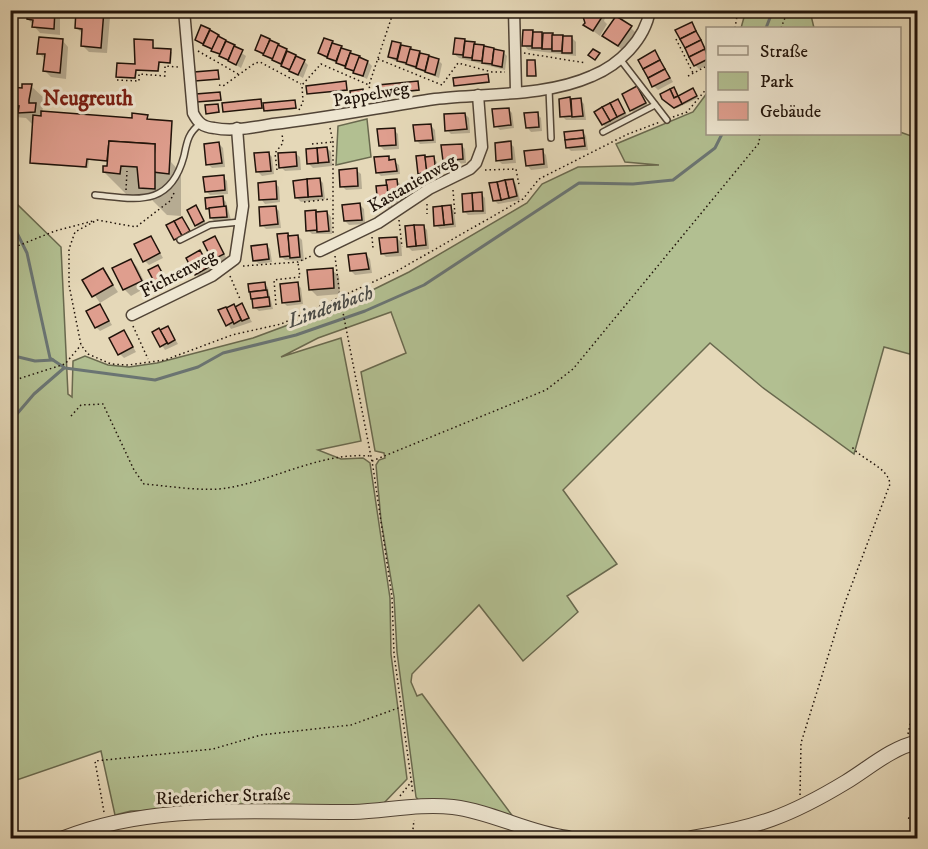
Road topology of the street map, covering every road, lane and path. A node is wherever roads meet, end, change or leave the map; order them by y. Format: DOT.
graph roads {
  1 [pos="138,10"];
  2 [pos="514,10"];
  3 [pos="738,10"];
  4 [pos="788,10"];
  5 [pos="653,11"];
  6 [pos="184,12"];
  7 [pos="391,12"];
  8 [pos="735,27"];
  9 [pos="781,27"];
  10 [pos="676,39"];
  11 [pos="185,43"];
  12 [pos="515,51"];
  13 [pos="378,59"];
  14 [pos="620,59"];
  15 [pos="586,63"];
  16 [pos="705,67"];
  17 [pos="188,68"];
  18 [pos="515,72"];
  19 [pos="238,74"];
  20 [pos="693,74"];
  21 [pos="688,76"];
  22 [pos="117,80"];
  23 [pos="219,85"];
  24 [pos="302,85"];
  25 [pos="369,85"];
  26 [pos="549,87"];
  27 [pos="516,91"];
  28 [pos="478,95"];
  29 [pos="655,105"];
  30 [pos="14,107"];
  31 [pos="373,110"];
  32 [pos="10,116"];
  33 [pos="328,118"];
  34 [pos="667,120"];
  35 [pos="286,123"];
  36 [pos="200,124"];
  37 [pos="237,128"];
  38 [pos="603,132"];
  39 [pos="760,135"];
  40 [pos="551,138"];
  41 [pos="333,142"];
  42 [pos="312,144"];
  43 [pos="476,163"];
  44 [pos="277,170"];
  45 [pos="127,171"];
  46 [pos="452,177"];
  47 [pos="519,185"];
  48 [pos="126,191"];
  49 [pos="95,195"];
  50 [pos="332,199"];
  51 [pos="304,202"];
  52 [pos="399,210"];
  53 [pos="455,215"];
  54 [pos="97,220"];
  55 [pos="241,221"];
  56 [pos="180,240"];
  57 [pos="334,244"];
  58 [pos="402,247"];
  59 [pos="10,249"];
  60 [pos="320,251"];
  61 [pos="298,262"];
  62 [pos="228,266"];
  63 [pos="240,299"];
  64 [pos="276,305"];
  65 [pos="132,315"];
  66 [pos="81,345"];
  67 [pos="149,360"];
  68 [pos="18,379"];
  69 [pos="10,380"];
  70 [pos="10,398"];
  71 [pos="71,416"];
  72 [pos="852,447"];
  73 [pos="371,456"];
  74 [pos="372,461"];
  75 [pos="918,690"];
  76 [pos="401,706"];
  77 [pos="908,729"];
  78 [pos="918,741"];
  79 [pos="801,795"];
  80 [pos="413,812"];
  81 [pos="908,818"];
  82 [pos="918,820"];
  83 [pos="106,824"];
  84 [pos="68,838"];
  85 [pos="412,838"];
  86 [pos="568,838"];
  87 [pos="692,838"];
  1 -- 6 [label="path"];
  2 -- 12 [label="street"];
  3 -- 8 [label="path"];
  4 -- 9 [label="path"];
  5 -- 14 [label="street, Pappelweg"];
  6 -- 11 [label="street"];
  7 -- 13 [label="path"];
  10 -- 20 [label="path"];
  11 -- 17 [label="street"];
  11 -- 19 [label="path"];
  12 -- 15 [label="path"];
  12 -- 18 [label="street"];
  13 -- 18 [label="path"];
  13 -- 25 [label="path"];
  14 -- 26 [label="street, Pappelweg"];
  14 -- 29 [label="lane"];
  16 -- 20 [label="path"];
  17 -- 22 [label="path"];
  17 -- 36 [label="street"];
  18 -- 27 [label="street"];
  19 -- 23 [label="path"];
  19 -- 24 [label="path"];
  20 -- 21 [label="path"];
  24 -- 25 [label="path"];
  24 -- 35 [label="path"];
  25 -- 31 [label="path"];
  26 -- 27 [label="street, Pappelweg"];
  26 -- 40 [label="lane"];
  27 -- 28 [label="street, Pappelweg"];
  28 -- 31 [label="street, Pappelweg"];
  28 -- 43 [label="street, Kastanienweg"];
  29 -- 34 [label="lane"];
  29 -- 38 [label="lane"];
  30 -- 32 [label="path"];
  31 -- 33 [label="street, Pappelweg"];
  33 -- 35 [label="street, Pappelweg"];
  33 -- 41 [label="path"];
  35 -- 37 [label="street, Pappelweg"];
  35 -- 44 [label="path"];
  36 -- 37 [label="street, Pappelweg"];
  36 -- 49 [label="lane"];
  37 -- 55 [label="street, Fichtenweg"];
  39 -- 74 [label="path"];
  41 -- 42 [label="path"];
  41 -- 50 [label="path"];
  43 -- 46 [label="street, Kastanienweg"];
  43 -- 47 [label="path"];
  45 -- 48 [label="path"];
  46 -- 52 [label="street, Kastanienweg"];
  46 -- 53 [label="path"];
  50 -- 51 [label="path"];
  50 -- 57 [label="path"];
  52 -- 57 [label="street, Kastanienweg"];
  52 -- 58 [label="path"];
  54 -- 59 [label="path"];
  55 -- 56 [label="lane, Fichtenweg"];
  55 -- 62 [label="street, Fichtenweg"];
  57 -- 60 [label="street, Kastanienweg"];
  57 -- 73 [label="path"];
  60 -- 61 [label="path"];
  61 -- 62 [label="path"];
  61 -- 64 [label="path"];
  62 -- 63 [label="path"];
  62 -- 65 [label="street, Fichtenweg"];
  65 -- 67 [label="path"];
  66 -- 68 [label="path"];
  68 -- 69 [label="path"];
  68 -- 70 [label="path"];
  71 -- 73 [label="path"];
  72 -- 79 [label="path"];
  73 -- 74 [label="path"];
  74 -- 76 [label="path"];
  75 -- 77 [label="path"];
  76 -- 80 [label="path"];
  76 -- 83 [label="path"];
  78 -- 87 [label="street"];
  80 -- 83 [label="street, Riedericher Straße"];
  80 -- 85 [label="path"];
  80 -- 86 [label="street, Riedericher Straße"];
  81 -- 82 [label="path"];
  83 -- 84 [label="street, Riedericher Straße"];
}
